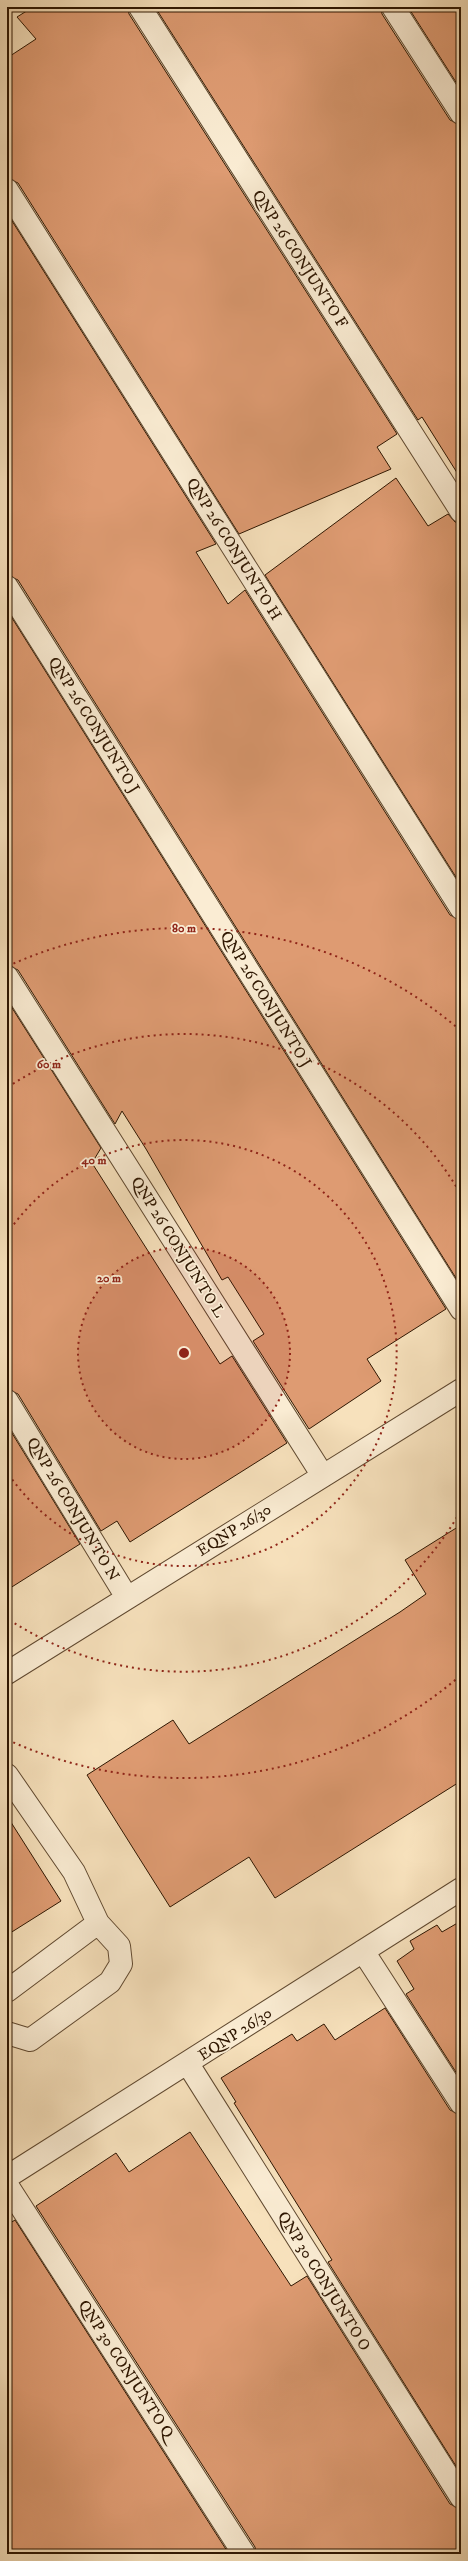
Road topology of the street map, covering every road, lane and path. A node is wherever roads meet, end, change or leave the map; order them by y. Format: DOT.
graph roads {
  1 [pos="140,7"];
  2 [pos="393,7"];
  3 [pos="461,113"];
  4 [pos="7,190"];
  5 [pos="461,511"];
  6 [pos="7,587"];
  7 [pos="461,908"];
  8 [pos="7,977"];
  9 [pos="461,1309"];
  10 [pos="461,1390"];
  11 [pos="7,1401"];
  12 [pos="323,1476"];
  13 [pos="126,1596"];
  14 [pos="7,1672"];
  15 [pos="7,1776"];
  16 [pos="461,1889"];
  17 [pos="98,1923"];
  18 [pos="363,1951"];
  19 [pos="7,1991"];
  20 [pos="7,2033"];
  21 [pos="188,2064"];
  22 [pos="461,2104"];
  23 [pos="7,2177"];
  24 [pos="7,2185"];
  25 [pos="461,2497"];
  26 [pos="244,2554"];
  1 -- 5 [label="street, QNP 26 CONJUNTO F"];
  2 -- 3 [label="street"];
  4 -- 7 [label="street, QNP 26 CONJUNTO H"];
  6 -- 9 [label="street, QNP 26 CONJUNTO J"];
  8 -- 12 [label="street, QNP 26 CONJUNTO L"];
  10 -- 12 [label="street, EQNP 26/30"];
  11 -- 13 [label="street, QNP 26 CONJUNTO N"];
  12 -- 13 [label="street, EQNP 26/30"];
  13 -- 14 [label="street, EQNP 26/30"];
  15 -- 17 [label="street"];
  16 -- 18 [label="street, EQNP 26/30"];
  17 -- 19 [label="street"];
  17 -- 20 [label="street"];
  18 -- 21 [label="street, EQNP 26/30"];
  18 -- 22 [label="street"];
  21 -- 23 [label="street, EQNP 26/30"];
  21 -- 25 [label="street, QNP 30 CONJUNTO O"];
  24 -- 26 [label="street, QNP 30 CONJUNTO Q"];
}
